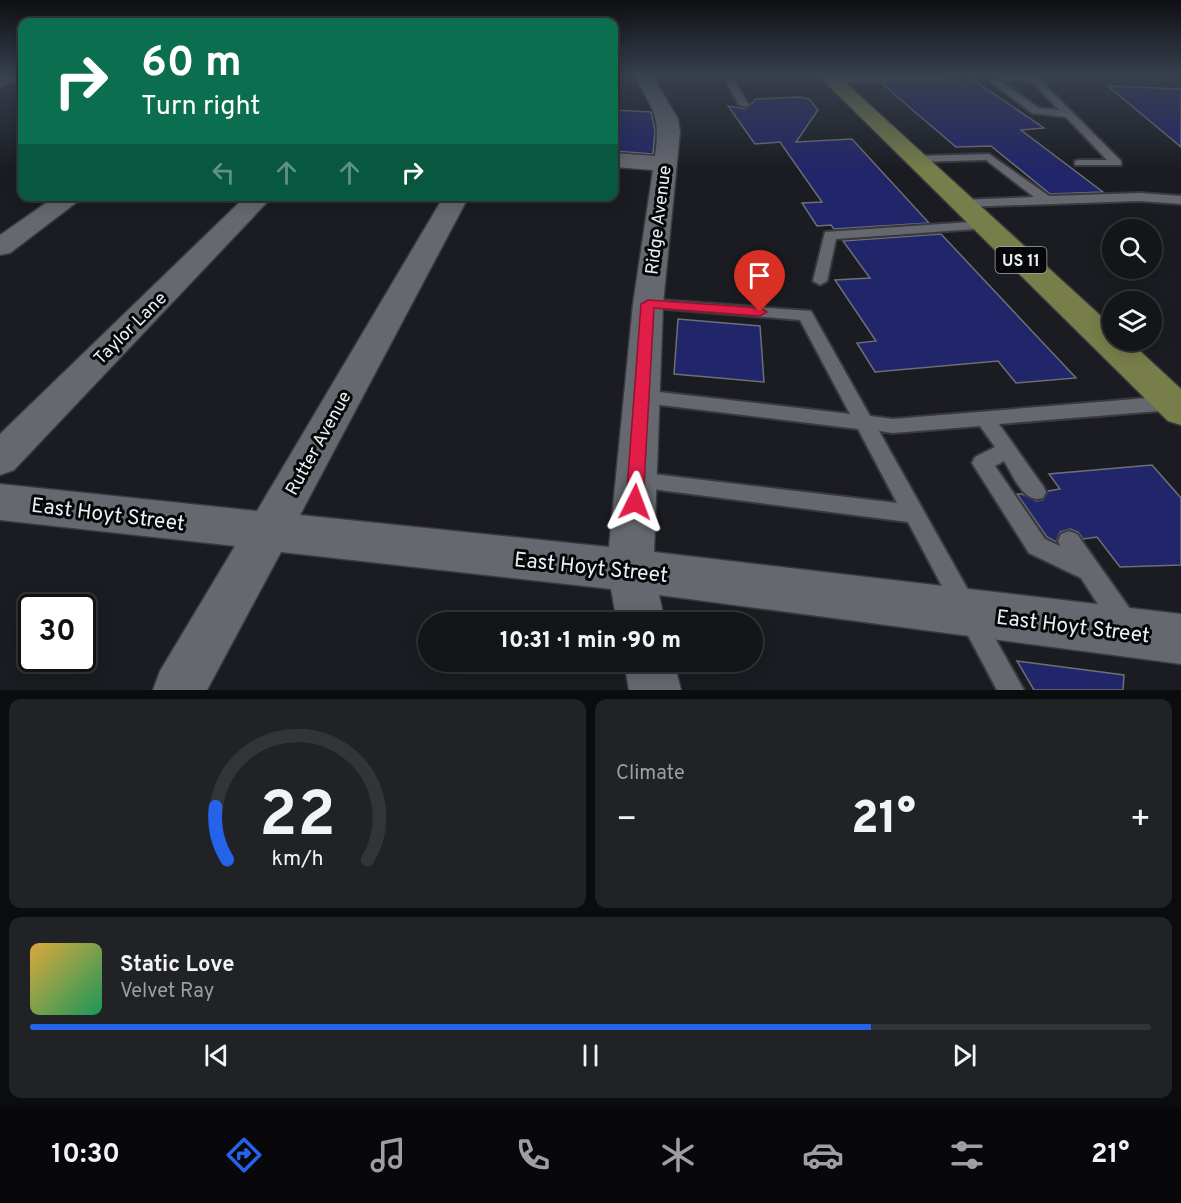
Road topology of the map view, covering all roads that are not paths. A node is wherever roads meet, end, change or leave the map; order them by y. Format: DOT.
graph roads {
  1 [pos="661,107"];
  2 [pos="746,107"];
  3 [pos="861,107"];
  4 [pos="1031,107"];
  5 [pos="1062,107"];
  6 [pos="748,111"];
  7 [pos="1069,114"];
  8 [pos="916,159"];
  9 [pos="618,160"];
  10 [pos="1079,163"];
  11 [pos="665,164"];
  12 [pos="1046,200"];
  13 [pos="1181,200"];
  14 [pos="66,201"];
  15 [pos="256,201"];
  16 [pos="455,201"];
  17 [pos="962,203"];
  18 [pos="985,225"];
  19 [pos="0,247"];
  20 [pos="820,281"];
  21 [pos="648,304"];
  22 [pos="642,397"];
  23 [pos="1177,407"];
  24 [pos="985,418"];
  25 [pos="863,421"];
  26 [pos="1007,450"];
  27 [pos="0,459"];
  28 [pos="636,480"];
  29 [pos="1036,492"];
  30 [pos="0,502"];
  31 [pos="914,514"];
  32 [pos="268,533"];
  33 [pos="1070,541"];
  34 [pos="630,570"];
  35 [pos="1090,571"];
  36 [pos="639,612"];
  37 [pos="968,612"];
  38 [pos="1131,633"];
  39 [pos="1181,639"];
  40 [pos="651,672"];
  41 [pos="179,690"];
  42 [pos="655,690"];
  43 [pos="1011,690"];
  1 -- 11 [label="street, Ridge Avenue"];
  2 -- 6 [label="lane"];
  3 -- 8 [label="main road, US 11"];
  4 -- 7 [label="lane"];
  5 -- 7 [label="lane"];
  7 -- 10 [label="lane"];
  8 -- 12 [label="lane"];
  8 -- 17 [label="main road, US 11"];
  9 -- 11 [label="street"];
  11 -- 21 [label="street, Ridge Avenue"];
  12 -- 13 [label="lane"];
  12 -- 17 [label="lane"];
  14 -- 19 [label="street"];
  15 -- 27 [label="street, Taylor Lane"];
  16 -- 32 [label="street, Rutter Avenue"];
  17 -- 18 [label="main road, US 11"];
  18 -- 20 [label="lane"];
  18 -- 23 [label="main road, US 11"];
  21 -- 22 [label="street, Ridge Avenue"];
  21 -- 25 [label="lane"];
  22 -- 25 [label="lane"];
  22 -- 28 [label="street, Ridge Avenue"];
  23 -- 24 [label="lane"];
  24 -- 25 [label="lane"];
  24 -- 26 [label="lane"];
  25 -- 31 [label="lane"];
  26 -- 29 [label="lane"];
  26 -- 35 [label="lane"];
  28 -- 31 [label="lane"];
  28 -- 34 [label="street, Ridge Avenue"];
  30 -- 32 [label="street, East Hoyt Street"];
  31 -- 37 [label="lane"];
  32 -- 34 [label="street, East Hoyt Street"];
  32 -- 41 [label="street, Rutter Avenue"];
  33 -- 35 [label="lane"];
  34 -- 36 [label="street, Ridge Avenue"];
  34 -- 37 [label="street, East Hoyt Street"];
  35 -- 38 [label="lane"];
  37 -- 38 [label="street, East Hoyt Street"];
  37 -- 43 [label="lane"];
  38 -- 39 [label="street, East Hoyt Street"];
  40 -- 42 [label="street"];
}
